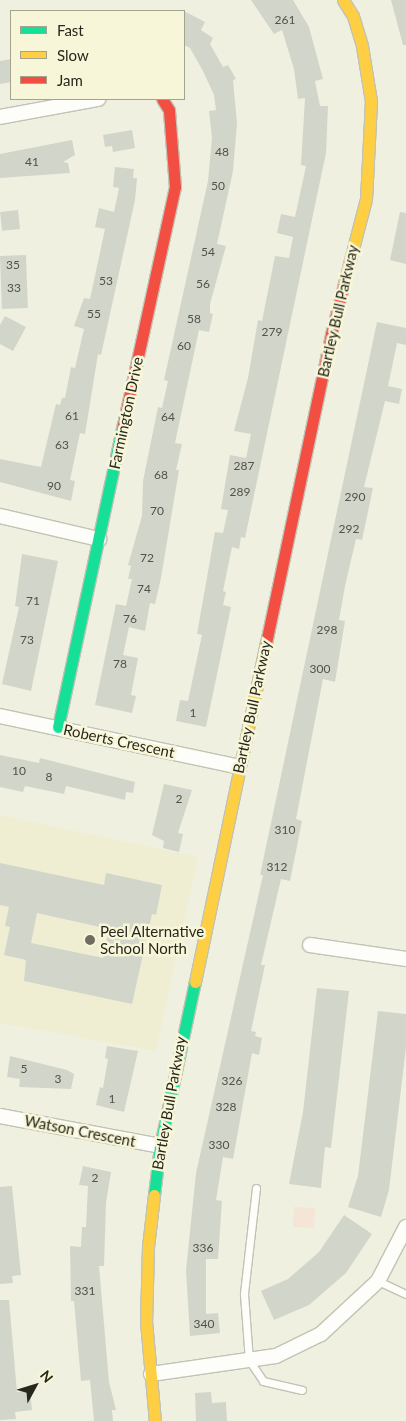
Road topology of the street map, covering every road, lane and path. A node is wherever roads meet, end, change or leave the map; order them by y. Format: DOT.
graph roads {
  1 [pos="343,0"];
  2 [pos="93,100"];
  3 [pos="163,100"];
  4 [pos="0,117"];
  5 [pos="0,516"];
  6 [pos="99,539"];
  7 [pos="0,716"];
  8 [pos="58,727"];
  9 [pos="239,767"];
  10 [pos="310,945"];
  11 [pos="406,959"];
  12 [pos="0,1116"];
  13 [pos="160,1146"];
  14 [pos="256,1188"];
  15 [pos="406,1227"];
  16 [pos="378,1281"];
  17 [pos="406,1294"];
  18 [pos="249,1360"];
  19 [pos="151,1374"];
  20 [pos="302,1390"];
  21 [pos="156,1421"];
  1 -- 9 [label="street, Bartley Bull Parkway"];
  2 -- 4 [label="street"];
  3 -- 6 [label="street, Farmington Drive"];
  5 -- 6 [label="street"];
  6 -- 8 [label="street, Farmington Drive"];
  7 -- 8 [label="street, Roberts Crescent"];
  8 -- 9 [label="street, Roberts Crescent"];
  9 -- 13 [label="street, Bartley Bull Parkway"];
  10 -- 11 [label="street"];
  12 -- 13 [label="street, Watson Crescent"];
  13 -- 19 [label="street, Bartley Bull Parkway"];
  14 -- 18 [label="lane"];
  15 -- 16 [label="street"];
  16 -- 17 [label="lane"];
  16 -- 18 [label="street"];
  18 -- 19 [label="street"];
  18 -- 20 [label="lane"];
  19 -- 21 [label="street, Bartley Bull Parkway"];
}
